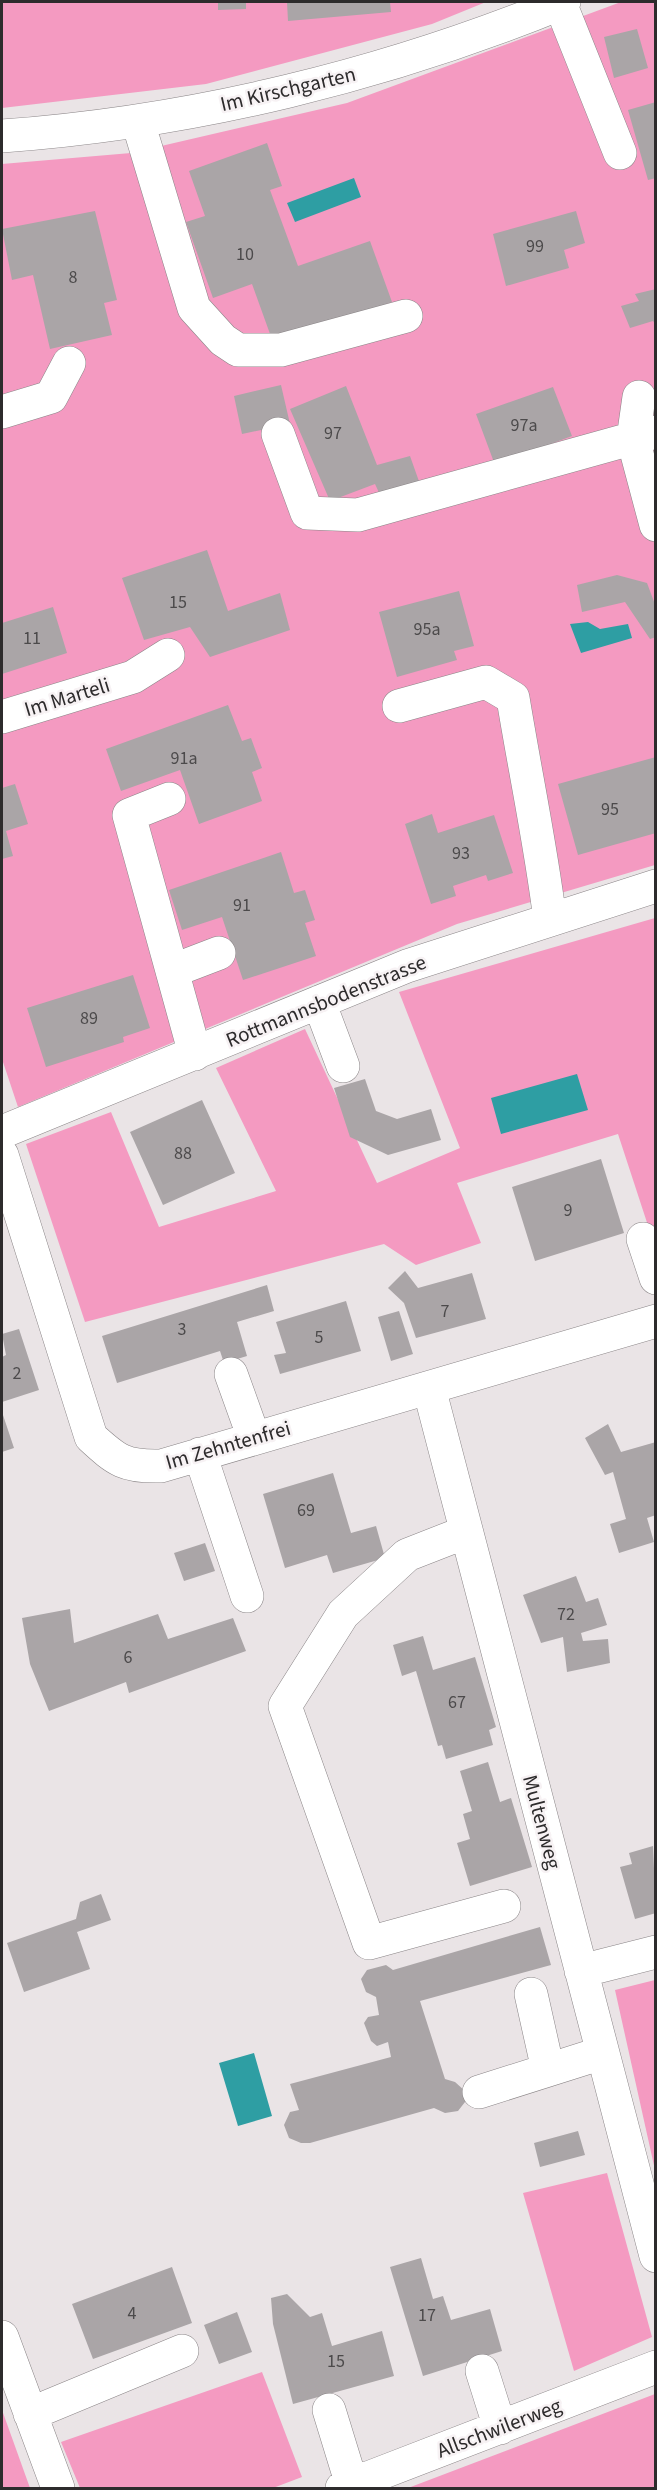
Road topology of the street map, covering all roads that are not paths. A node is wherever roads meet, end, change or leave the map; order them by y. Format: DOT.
graph roads {
  1 [pos="562,2"];
  2 [pos="138,122"];
  3 [pos="2,136"];
  4 [pos="620,153"];
  5 [pos="406,316"];
  6 [pos="69,363"];
  7 [pos="639,397"];
  8 [pos="2,412"];
  9 [pos="278,434"];
  10 [pos="644,435"];
  11 [pos="656,525"];
  12 [pos="168,655"];
  13 [pos="399,706"];
  14 [pos="2,717"];
  15 [pos="169,799"];
  16 [pos="656,886"];
  17 [pos="550,920"];
  18 [pos="219,954"];
  19 [pos="172,971"];
  20 [pos="319,1002"];
  21 [pos="195,1054"];
  22 [pos="343,1066"];
  23 [pos="2,1132"];
  24 [pos="2,1155"];
  25 [pos="643,1239"];
  26 [pos="656,1278"];
  27 [pos="656,1321"];
  28 [pos="231,1374"];
  29 [pos="429,1388"];
  30 [pos="254,1438"];
  31 [pos="200,1454"];
  32 [pos="466,1532"];
  33 [pos="247,1596"];
  34 [pos="504,1906"];
  35 [pos="656,1952"];
  36 [pos="581,1971"];
  37 [pos="531,1994"];
  38 [pos="603,2053"];
  39 [pos="548,2070"];
  40 [pos="479,2092"];
  41 [pos="656,2256"];
  42 [pos="2,2337"];
  43 [pos="182,2351"];
  44 [pos="656,2367"];
  45 [pos="482,2371"];
  46 [pos="329,2410"];
  47 [pos="30,2414"];
  48 [pos="500,2428"];
  49 [pos="347,2487"];
  50 [pos="58,2488"];
  1 -- 2 [label="street, Im Kirschgarten"];
  1 -- 4 [label="street"];
  2 -- 3 [label="street, Im Kirschgarten"];
  2 -- 5 [label="street"];
  6 -- 8 [label="street"];
  7 -- 10 [label="street"];
  9 -- 10 [label="street"];
  10 -- 11 [label="street"];
  12 -- 14 [label="street, Im Marteli"];
  13 -- 17 [label="street"];
  15 -- 19 [label="street"];
  16 -- 17 [label="street, Rottmannsbodenstrasse"];
  17 -- 20 [label="street, Rottmannsbodenstrasse"];
  18 -- 19 [label="street"];
  19 -- 21 [label="street"];
  20 -- 21 [label="street, Rottmannsbodenstrasse"];
  20 -- 22 [label="street"];
  21 -- 23 [label="street, Rottmannsbodenstrasse"];
  24 -- 31 [label="street, Im Zehntenfrei"];
  25 -- 26 [label="street"];
  27 -- 29 [label="street, Im Zehntenfrei"];
  28 -- 30 [label="street"];
  29 -- 30 [label="street, Im Zehntenfrei"];
  29 -- 32 [label="street, Multenweg"];
  30 -- 31 [label="street, Im Zehntenfrei"];
  31 -- 33 [label="street"];
  32 -- 34 [label="street"];
  32 -- 36 [label="street, Multenweg"];
  35 -- 36 [label="street"];
  36 -- 38 [label="street, Multenweg"];
  37 -- 39 [label="street"];
  38 -- 39 [label="street"];
  38 -- 41 [label="street, Multenweg"];
  39 -- 40 [label="street"];
  42 -- 47 [label="street"];
  43 -- 47 [label="street"];
  44 -- 48 [label="street, Allschwilerweg"];
  45 -- 48 [label="street"];
  46 -- 49 [label="street"];
  47 -- 50 [label="street"];
  48 -- 49 [label="street, Allschwilerweg"];
}
